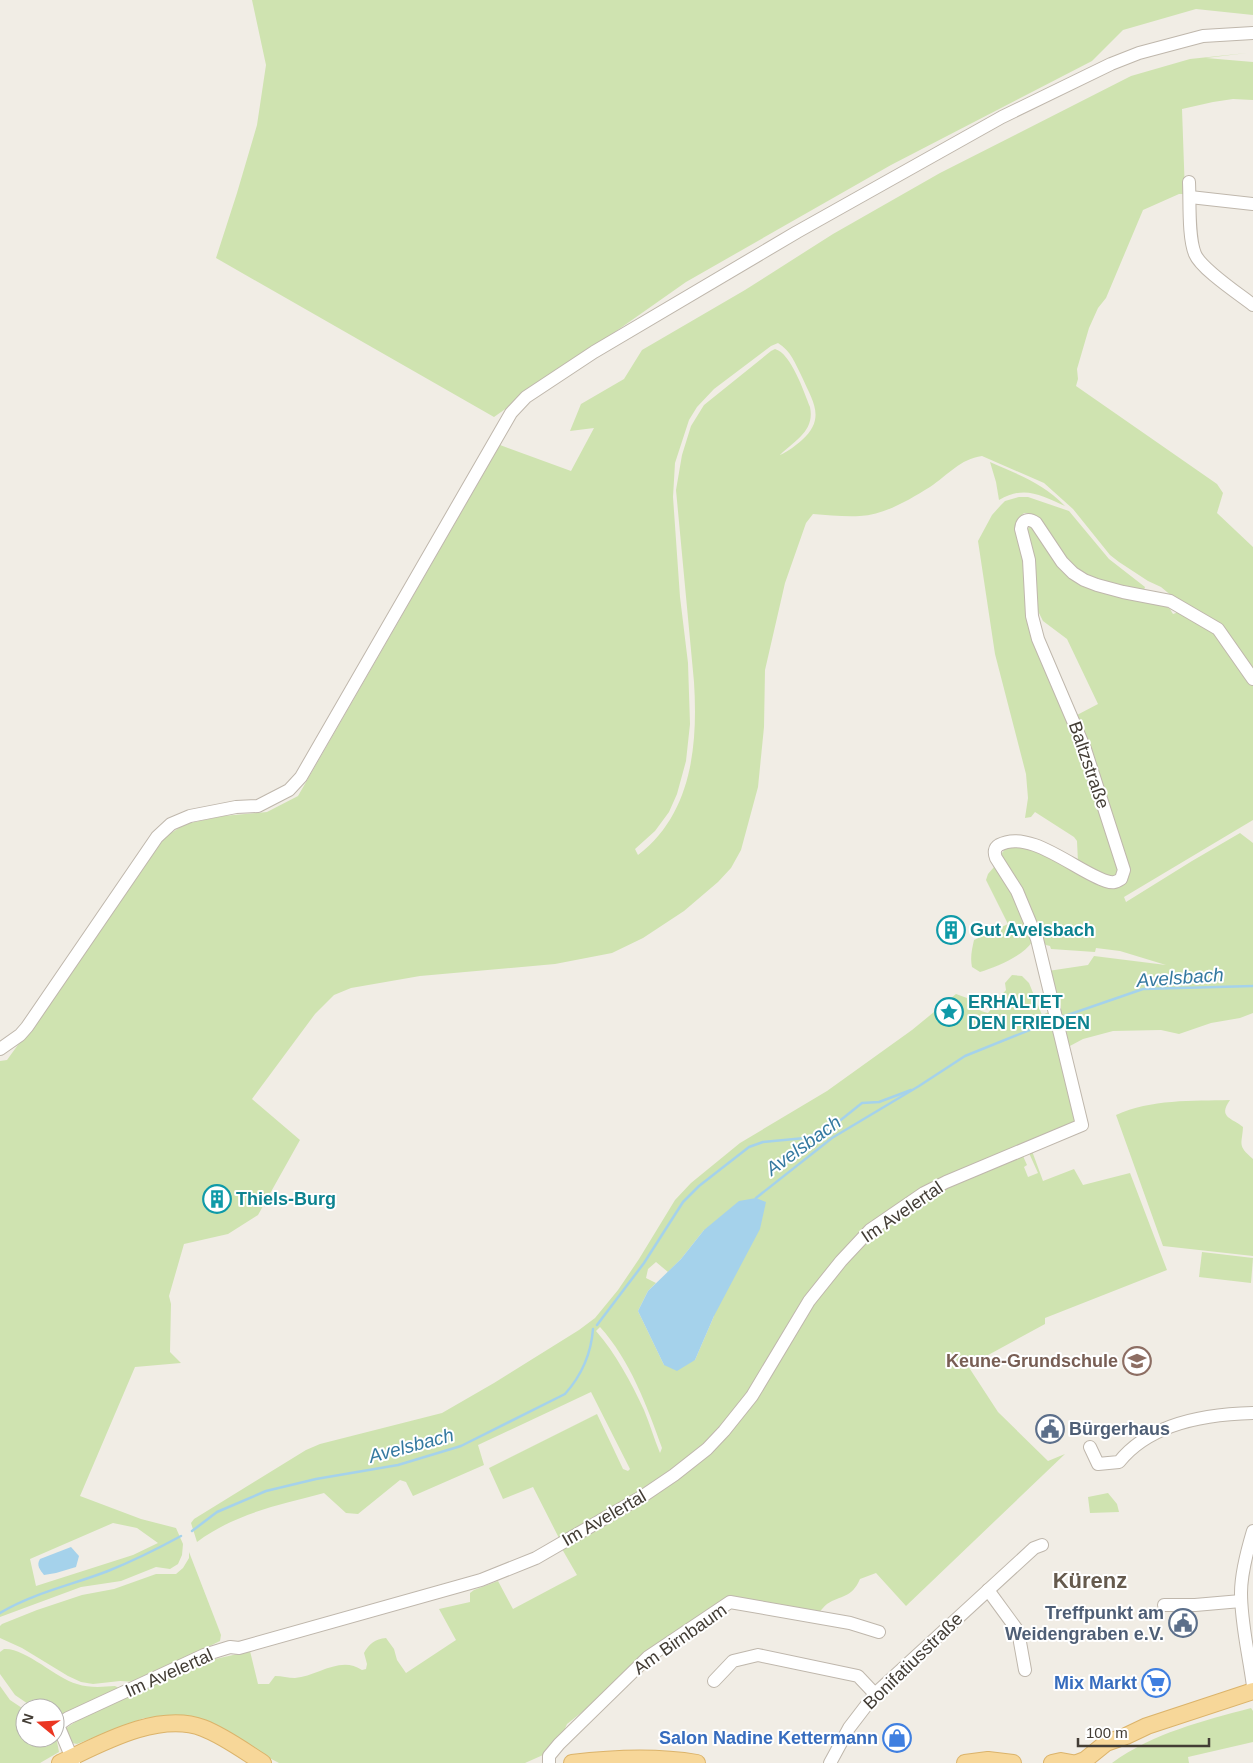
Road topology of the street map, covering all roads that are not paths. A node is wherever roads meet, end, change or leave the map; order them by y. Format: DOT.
graph roads {
  1 [pos="1253,33"];
  2 [pos="1189,182"];
  3 [pos="1190,197"];
  4 [pos="1253,204"];
  5 [pos="1253,305"];
  6 [pos="1253,679"];
  7 [pos="0,1049"];
  8 [pos="1082,1125"];
  9 [pos="1253,1413"];
  10 [pos="1090,1447"];
  11 [pos="1253,1531"];
  12 [pos="1042,1545"];
  13 [pos="988,1590"];
  14 [pos="1242,1601"];
  15 [pos="1164,1605"];
  16 [pos="880,1632"];
  17 [pos="1025,1670"];
  18 [pos="714,1681"];
  19 [pos="1253,1686"];
  20 [pos="1253,1691"];
  21 [pos="875,1694"];
  22 [pos="1126,1736"];
  23 [pos="68,1761"];
  24 [pos="605,1762"];
  25 [pos="263,1763"];
  26 [pos="549,1763"];
  27 [pos="572,1763"];
  28 [pos="696,1763"];
  29 [pos="830,1763"];
  30 [pos="972,1763"];
  31 [pos="1013,1763"];
  32 [pos="1052,1763"];
  33 [pos="1072,1763"];
  34 [pos="1077,1763"];
  35 [pos="1094,1763"];
  1 -- 7 [label="street"];
  2 -- 3 [label="street"];
  3 -- 4 [label="street"];
  3 -- 5 [label="street"];
  6 -- 8 [label="street, Baltzstraße"];
  8 -- 23 [label="street, Im Avelertal"];
  9 -- 10 [label="street"];
  11 -- 14 [label="street"];
  12 -- 13 [label="street, Bonifatiusstraße"];
  13 -- 17 [label="street"];
  13 -- 21 [label="street, Bonifatiusstraße"];
  14 -- 15 [label="street"];
  14 -- 19 [label="street"];
  16 -- 26 [label="street, Am Birnbaum"];
  18 -- 21 [label="street"];
  20 -- 22 [label="main road"];
  21 -- 29 [label="street, Bonifatiusstraße"];
  22 -- 34 [label="main road"];
  22 -- 35 [label="main road"];
  23 -- 25 [label="main road"];
  24 -- 27 [label="main road"];
  24 -- 28 [label="main road"];
  30 -- 31 [label="main road"];
  32 -- 33 [label="main road"];
}
